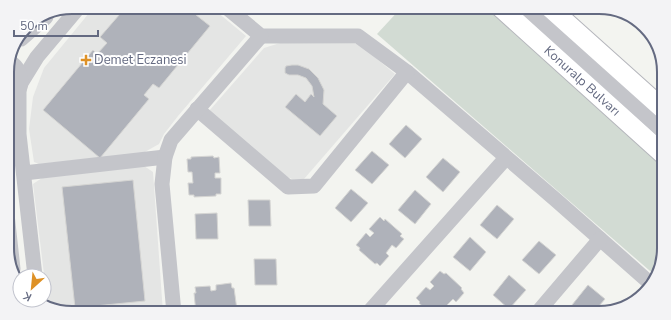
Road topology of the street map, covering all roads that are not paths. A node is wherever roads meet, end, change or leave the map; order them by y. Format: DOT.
graph roads {
  1 [pos="73,14"];
  2 [pos="234,14"];
  3 [pos="508,14"];
  4 [pos="532,14"];
  5 [pos="557,14"];
  6 [pos="261,36"];
  7 [pos="14,66"];
  8 [pos="407,72"];
  9 [pos="20,87"];
  10 [pos="14,96"];
  11 [pos="657,104"];
  12 [pos="197,109"];
  13 [pos="657,126"];
  14 [pos="657,149"];
  15 [pos="165,157"];
  16 [pos="506,158"];
  17 [pos="24,173"];
  18 [pos="600,239"];
  19 [pos="34,268"];
  20 [pos="647,280"];
  21 [pos="173,306"];
  22 [pos="374,306"];
  23 [pos="543,306"];
  1 -- 9 [label="street"];
  2 -- 6 [label="street"];
  3 -- 14 [label="main road, Konuralp Bulvarı"];
  4 -- 13 [label="street"];
  5 -- 11 [label="main road"];
  6 -- 8 [label="street"];
  6 -- 12 [label="street"];
  7 -- 9 [label="street"];
  8 -- 12 [label="street"];
  8 -- 16 [label="street"];
  9 -- 10 [label="street"];
  9 -- 17 [label="street"];
  12 -- 15 [label="street"];
  15 -- 17 [label="street"];
  15 -- 21 [label="street"];
  16 -- 18 [label="street"];
  16 -- 22 [label="street"];
  17 -- 19 [label="street"];
  18 -- 20 [label="street"];
  18 -- 23 [label="street"];
}
